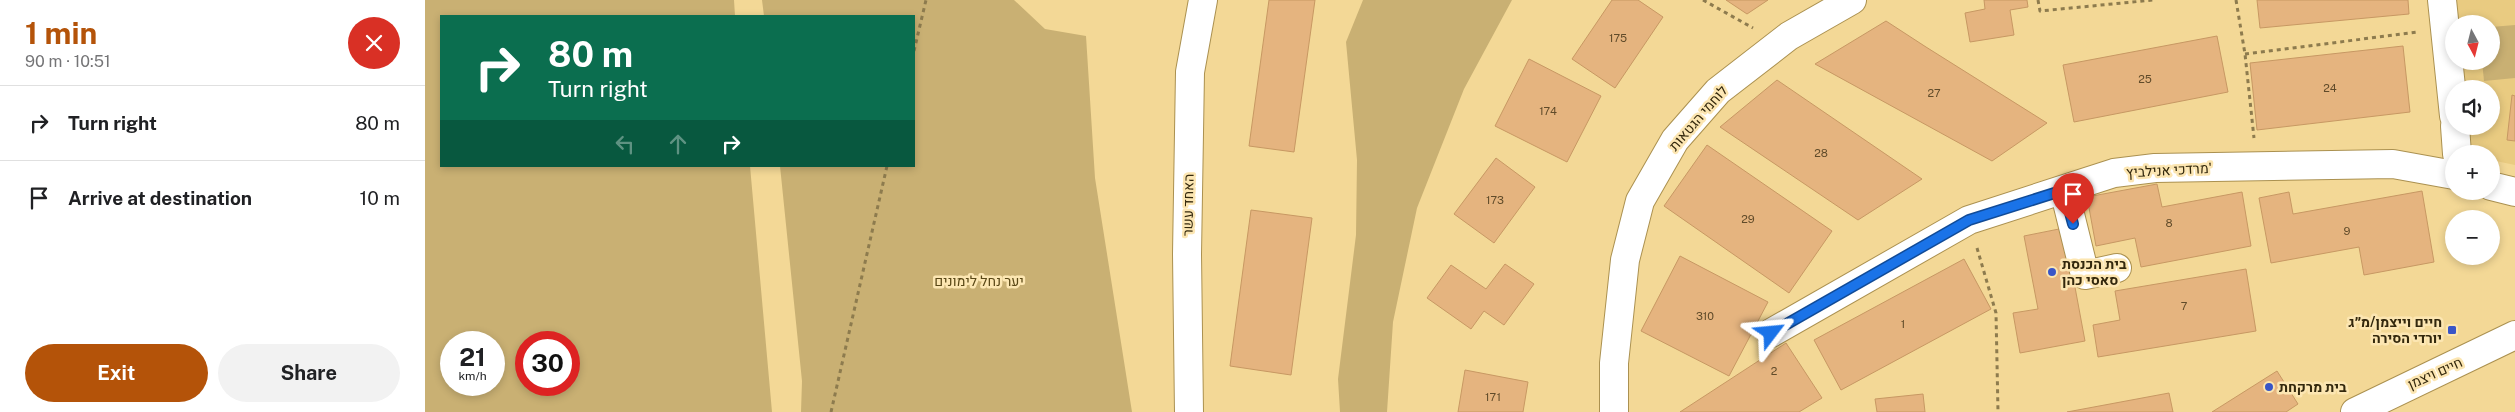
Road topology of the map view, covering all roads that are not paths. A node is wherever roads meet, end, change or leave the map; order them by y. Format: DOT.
graph roads {
  1 [pos="1203,0"];
  2 [pos="1851,0"];
  3 [pos="2442,0"];
  4 [pos="2451,80"];
  5 [pos="2445,173"];
  6 [pos="2500,188"];
  7 [pos="2064,190"];
  8 [pos="2515,192"];
  9 [pos="2117,268"];
  10 [pos="1771,333"];
  11 [pos="2515,335"];
  12 [pos="1189,412"];
  13 [pos="1615,412"];
  14 [pos="2355,412"];
  1 -- 12 [label="street, האחד עשר"];
  2 -- 13 [label="street, לוחמי הגטאות"];
  3 -- 4 [label="street"];
  5 -- 7 [label="street, מרדכי אנילביץ'"];
  6 -- 8 [label="street"];
  7 -- 9 [label="street"];
  7 -- 10 [label="street, מרדכי אנילביץ'"];
  11 -- 14 [label="street, חיים ויצמן"];
}
